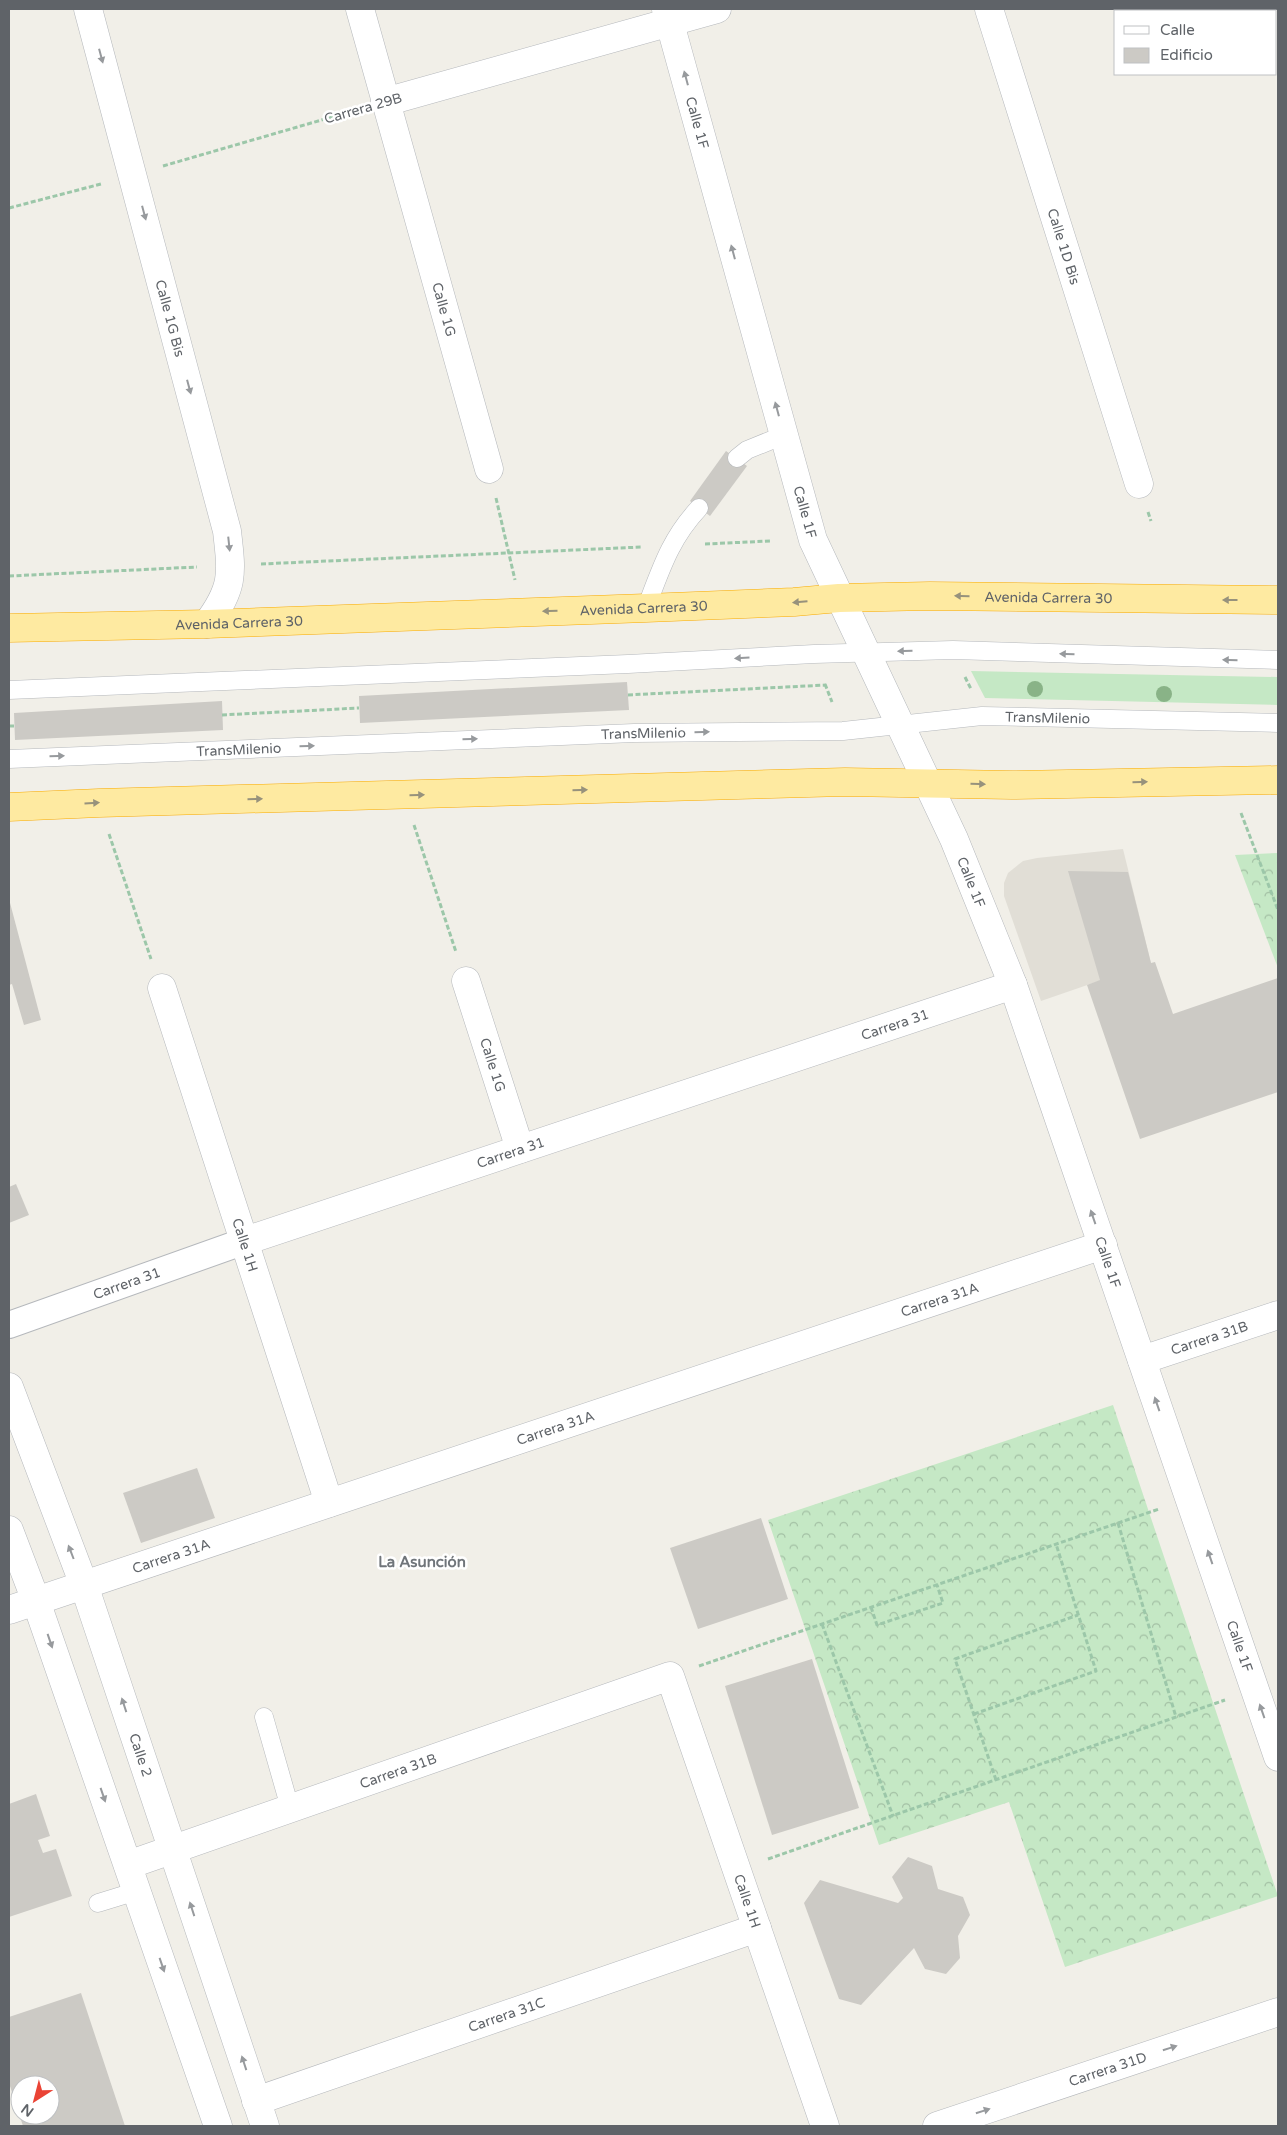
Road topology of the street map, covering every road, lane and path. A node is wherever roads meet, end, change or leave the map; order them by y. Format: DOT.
graph roads {
  1 [pos="88,9"];
  2 [pos="360,9"];
  3 [pos="717,9"];
  4 [pos="989,9"];
  5 [pos="668,16"];
  6 [pos="385,102"];
  7 [pos="134,175"];
  8 [pos="9,208"];
  9 [pos="784,435"];
  10 [pos="737,458"];
  11 [pos="489,469"];
  12 [pos="1139,484"];
  13 [pos="699,508"];
  14 [pos="770,541"];
  15 [pos="671,546"];
  16 [pos="508,553"];
  17 [pos="231,566"];
  18 [pos="9,576"];
  19 [pos="839,598"];
  20 [pos="1278,600"];
  21 [pos="646,608"];
  22 [pos="522,612"];
  23 [pos="207,624"];
  24 [pos="9,628"];
  25 [pos="866,652"];
  26 [pos="1278,660"];
  27 [pos="964,674"];
  28 [pos="823,679"];
  29 [pos="826,685"];
  30 [pos="9,690"];
  31 [pos="628,695"];
  32 [pos="974,696"];
  33 [pos="832,702"];
  34 [pos="359,708"];
  35 [pos="222,715"];
  36 [pos="1278,723"];
  37 [pos="902,725"];
  38 [pos="9,726"];
  39 [pos="15,726"];
  40 [pos="9,759"];
  41 [pos="1229,780"];
  42 [pos="1278,780"];
  43 [pos="929,783"];
  44 [pos="405,795"];
  45 [pos="99,803"];
  46 [pos="9,808"];
  47 [pos="1278,910"];
  48 [pos="466,981"];
  49 [pos="1013,985"];
  50 [pos="162,988"];
  51 [pos="520,1149"];
  52 [pos="245,1241"];
  53 [pos="1103,1245"];
  54 [pos="1278,1314"];
  55 [pos="9,1325"];
  56 [pos="1142,1360"];
  57 [pos="9,1387"];
  58 [pos="329,1503"];
  59 [pos="1168,1506"];
  60 [pos="1118,1523"];
  61 [pos="9,1530"];
  62 [pos="1056,1544"];
  63 [pos="84,1585"];
  64 [pos="937,1585"];
  65 [pos="36,1601"];
  66 [pos="870,1607"];
  67 [pos="9,1610"];
  68 [pos="1078,1615"];
  69 [pos="822,1624"];
  70 [pos="670,1676"];
  71 [pos="1226,1699"];
  72 [pos="974,1714"];
  73 [pos="264,1717"];
  74 [pos="1176,1717"];
  75 [pos="1276,1746"];
  76 [pos="996,1780"];
  77 [pos="290,1808"];
  78 [pos="893,1816"];
  79 [pos="172,1850"];
  80 [pos="128,1865"];
  81 [pos="736,1870"];
  82 [pos="137,1891"];
  83 [pos="98,1903"];
  84 [pos="757,1928"];
  85 [pos="1278,2012"];
  86 [pos="256,2100"];
  87 [pos="218,2126"];
  88 [pos="265,2126"];
  89 [pos="825,2126"];
  90 [pos="937,2126"];
  1 -- 7 [label="street, Calle 1G Bis, one-way"];
  2 -- 6 [label="street, Calle 1G"];
  3 -- 5 [label="street, Carrera 29B"];
  4 -- 12 [label="street, Calle 1D Bis"];
  5 -- 6 [label="street, Carrera 29B"];
  9 -- 5 [label="street, Calle 1F, one-way"];
  6 -- 7 [label="path, Carrera 29B"];
  6 -- 11 [label="street, Calle 1G"];
  7 -- 8 [label="path, Carrera 29B"];
  7 -- 17 [label="street, Calle 1G Bis, one-way"];
  9 -- 10 [label="lane"];
  9 -- 19 [label="street, Calle 1F"];
  11 -- 16 [label="path"];
  13 -- 15 [label="lane"];
  14 -- 15 [label="path"];
  15 -- 16 [label="path"];
  15 -- 21 [label="lane"];
  16 -- 17 [label="path"];
  16 -- 22 [label="path"];
  17 -- 18 [label="path"];
  17 -- 23 [label="street, Calle 1G Bis"];
  20 -- 19 [label="highway, Avenida Carrera 30, one-way"];
  19 -- 21 [label="highway, Avenida Carrera 30, one-way"];
  19 -- 25 [label="street, Calle 1F"];
  21 -- 22 [label="highway, Avenida Carrera 30, one-way"];
  22 -- 23 [label="highway, Avenida Carrera 30"];
  23 -- 24 [label="highway, Avenida Carrera 30"];
  26 -- 25 [label="lane, one-way"];
  25 -- 30 [label="lane, one-way"];
  25 -- 37 [label="street, Calle 1F"];
  27 -- 32 [label="path"];
  28 -- 29 [label="path"];
  29 -- 31 [label="path"];
  29 -- 33 [label="path"];
  34 -- 35 [label="path"];
  36 -- 37 [label="lane, TransMilenio"];
  40 -- 37 [label="lane, TransMilenio, one-way"];
  37 -- 43 [label="street, Calle 1F"];
  38 -- 39 [label="path"];
  41 -- 42 [label="highway"];
  43 -- 41 [label="highway, one-way"];
  41 -- 47 [label="path"];
  44 -- 43 [label="highway, one-way"];
  43 -- 49 [label="street, Calle 1F"];
  45 -- 44 [label="highway, one-way"];
  44 -- 48 [label="path"];
  46 -- 45 [label="highway, one-way"];
  45 -- 50 [label="path"];
  48 -- 51 [label="street, Calle 1G"];
  49 -- 51 [label="street, Carrera 31"];
  53 -- 49 [label="street, Calle 1F, one-way"];
  50 -- 52 [label="street, Calle 1H"];
  51 -- 52 [label="street, Carrera 31"];
  52 -- 55 [label="street, Carrera 31"];
  52 -- 58 [label="street, Calle 1H"];
  53 -- 56 [label="street, Calle 1F"];
  53 -- 58 [label="street, Carrera 31A"];
  54 -- 56 [label="street, Carrera 31B"];
  75 -- 56 [label="street, Calle 1F, one-way"];
  63 -- 57 [label="street, Calle 2, one-way"];
  58 -- 63 [label="street, Carrera 31A"];
  59 -- 60 [label="path"];
  60 -- 62 [label="path"];
  60 -- 74 [label="path"];
  61 -- 65 [label="street"];
  62 -- 64 [label="path"];
  62 -- 68 [label="path"];
  63 -- 65 [label="street, Carrera 31A"];
  79 -- 63 [label="street, Calle 2, one-way"];
  64 -- 66 [label="path"];
  64 -- 66 [label="path"];
  65 -- 67 [label="street, Carrera 31A"];
  65 -- 80 [label="street, one-way"];
  66 -- 69 [label="path"];
  68 -- 72 [label="path"];
  68 -- 72 [label="path"];
  69 -- 70 [label="path"];
  69 -- 78 [label="path"];
  70 -- 77 [label="street, Carrera 31B"];
  70 -- 81 [label="street, Calle 1H"];
  71 -- 74 [label="path"];
  72 -- 76 [label="path"];
  73 -- 77 [label="lane"];
  74 -- 76 [label="path"];
  76 -- 78 [label="path"];
  77 -- 79 [label="street, Carrera 31B"];
  78 -- 81 [label="path"];
  79 -- 80 [label="street, Carrera 31B"];
  86 -- 79 [label="street, Calle 2, one-way"];
  80 -- 82 [label="street"];
  81 -- 84 [label="street, Calle 1H"];
  82 -- 83 [label="lane"];
  82 -- 87 [label="street, one-way"];
  84 -- 86 [label="street, Carrera 31C"];
  84 -- 89 [label="street, Calle 1H"];
  90 -- 85 [label="street, Carrera 31D, one-way"];
  86 -- 88 [label="street, Calle 2"];
}
